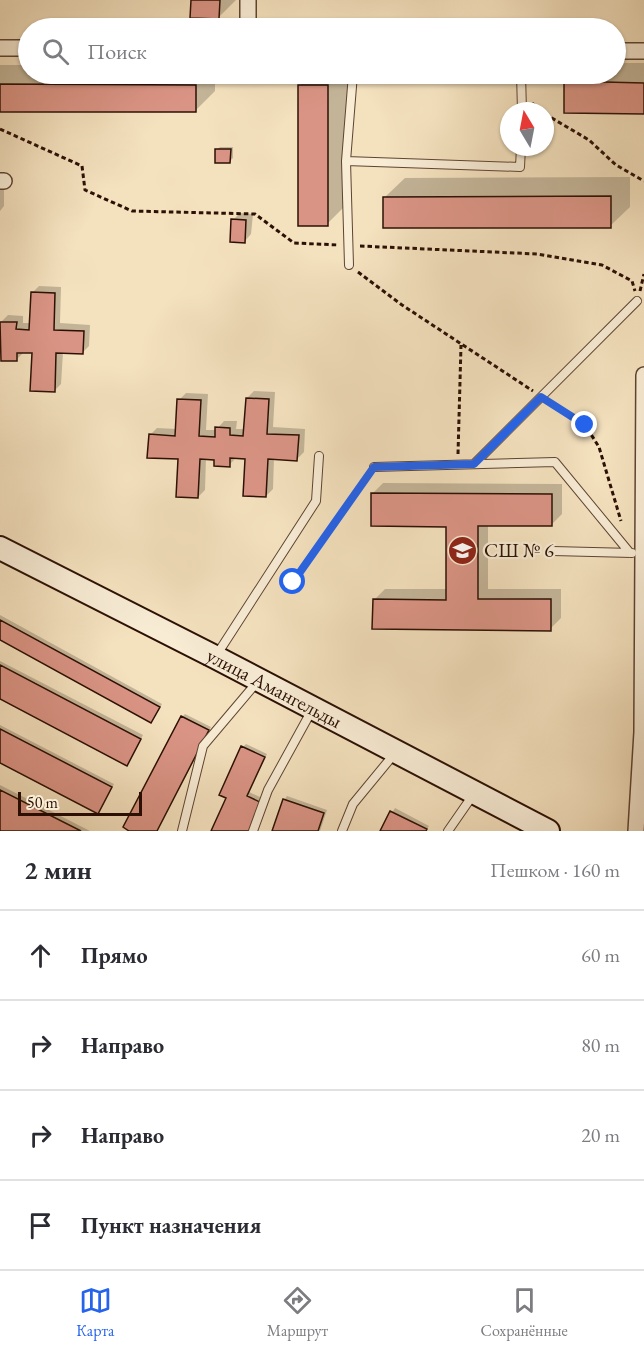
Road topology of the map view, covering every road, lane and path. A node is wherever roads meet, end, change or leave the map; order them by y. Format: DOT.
graph roads {
  1 [pos="248,0"];
  2 [pos="248,18"];
  3 [pos="0,48"];
  4 [pos="18,48"];
  5 [pos="626,51"];
  6 [pos="644,51"];
  7 [pos="352,84"];
  8 [pos="521,84"];
  9 [pos="522,102"];
  10 [pos="554,119"];
  11 [pos="0,129"];
  12 [pos="521,156"];
  13 [pos="346,161"];
  14 [pos="644,181"];
  15 [pos="349,245"];
  16 [pos="349,265"];
  17 [pos="644,274"];
  18 [pos="637,302"];
  19 [pos="462,345"];
  20 [pos="644,375"];
  21 [pos="541,397"];
  22 [pos="320,456"];
  23 [pos="474,464"];
  24 [pos="458,465"];
  25 [pos="374,467"];
  26 [pos="621,522"];
  27 [pos="0,548"];
  28 [pos="553,551"];
  29 [pos="636,553"];
  30 [pos="293,582"];
  31 [pos="215,657"];
  32 [pos="259,680"];
  33 [pos="313,708"];
  34 [pos="643,732"];
  35 [pos="396,752"];
  36 [pos="474,793"];
  37 [pos="182,831"];
  38 [pos="253,831"];
  39 [pos="342,831"];
  40 [pos="448,831"];
  41 [pos="548,831"];
  42 [pos="636,831"];
  1 -- 2 [label="street"];
  3 -- 4 [label="street"];
  5 -- 6 [label="street"];
  7 -- 13 [label="lane"];
  8 -- 9 [label="lane"];
  10 -- 14 [label="path"];
  11 -- 15 [label="path"];
  12 -- 13 [label="lane"];
  13 -- 15 [label="lane"];
  15 -- 16 [label="lane"];
  15 -- 18 [label="path"];
  16 -- 19 [label="path"];
  17 -- 18 [label="path"];
  18 -- 21 [label="lane"];
  19 -- 21 [label="path"];
  19 -- 24 [label="path"];
  20 -- 29 [label="street"];
  21 -- 23 [label="lane"];
  21 -- 26 [label="path"];
  22 -- 31 [label="lane"];
  23 -- 24 [label="lane"];
  23 -- 29 [label="lane"];
  24 -- 25 [label="lane"];
  25 -- 30 [label="path"];
  27 -- 31 [label="street, улица Амангельды"];
  28 -- 29 [label="lane"];
  29 -- 34 [label="street"];
  31 -- 32 [label="street, улица Амангельды"];
  32 -- 33 [label="street, улица Амангельды"];
  32 -- 37 [label="lane"];
  33 -- 35 [label="street, улица Амангельды"];
  33 -- 38 [label="lane"];
  34 -- 42 [label="street"];
  35 -- 36 [label="street, улица Амангельды"];
  35 -- 39 [label="lane"];
  36 -- 40 [label="lane"];
  36 -- 41 [label="street, улица Амангельды"];
}
